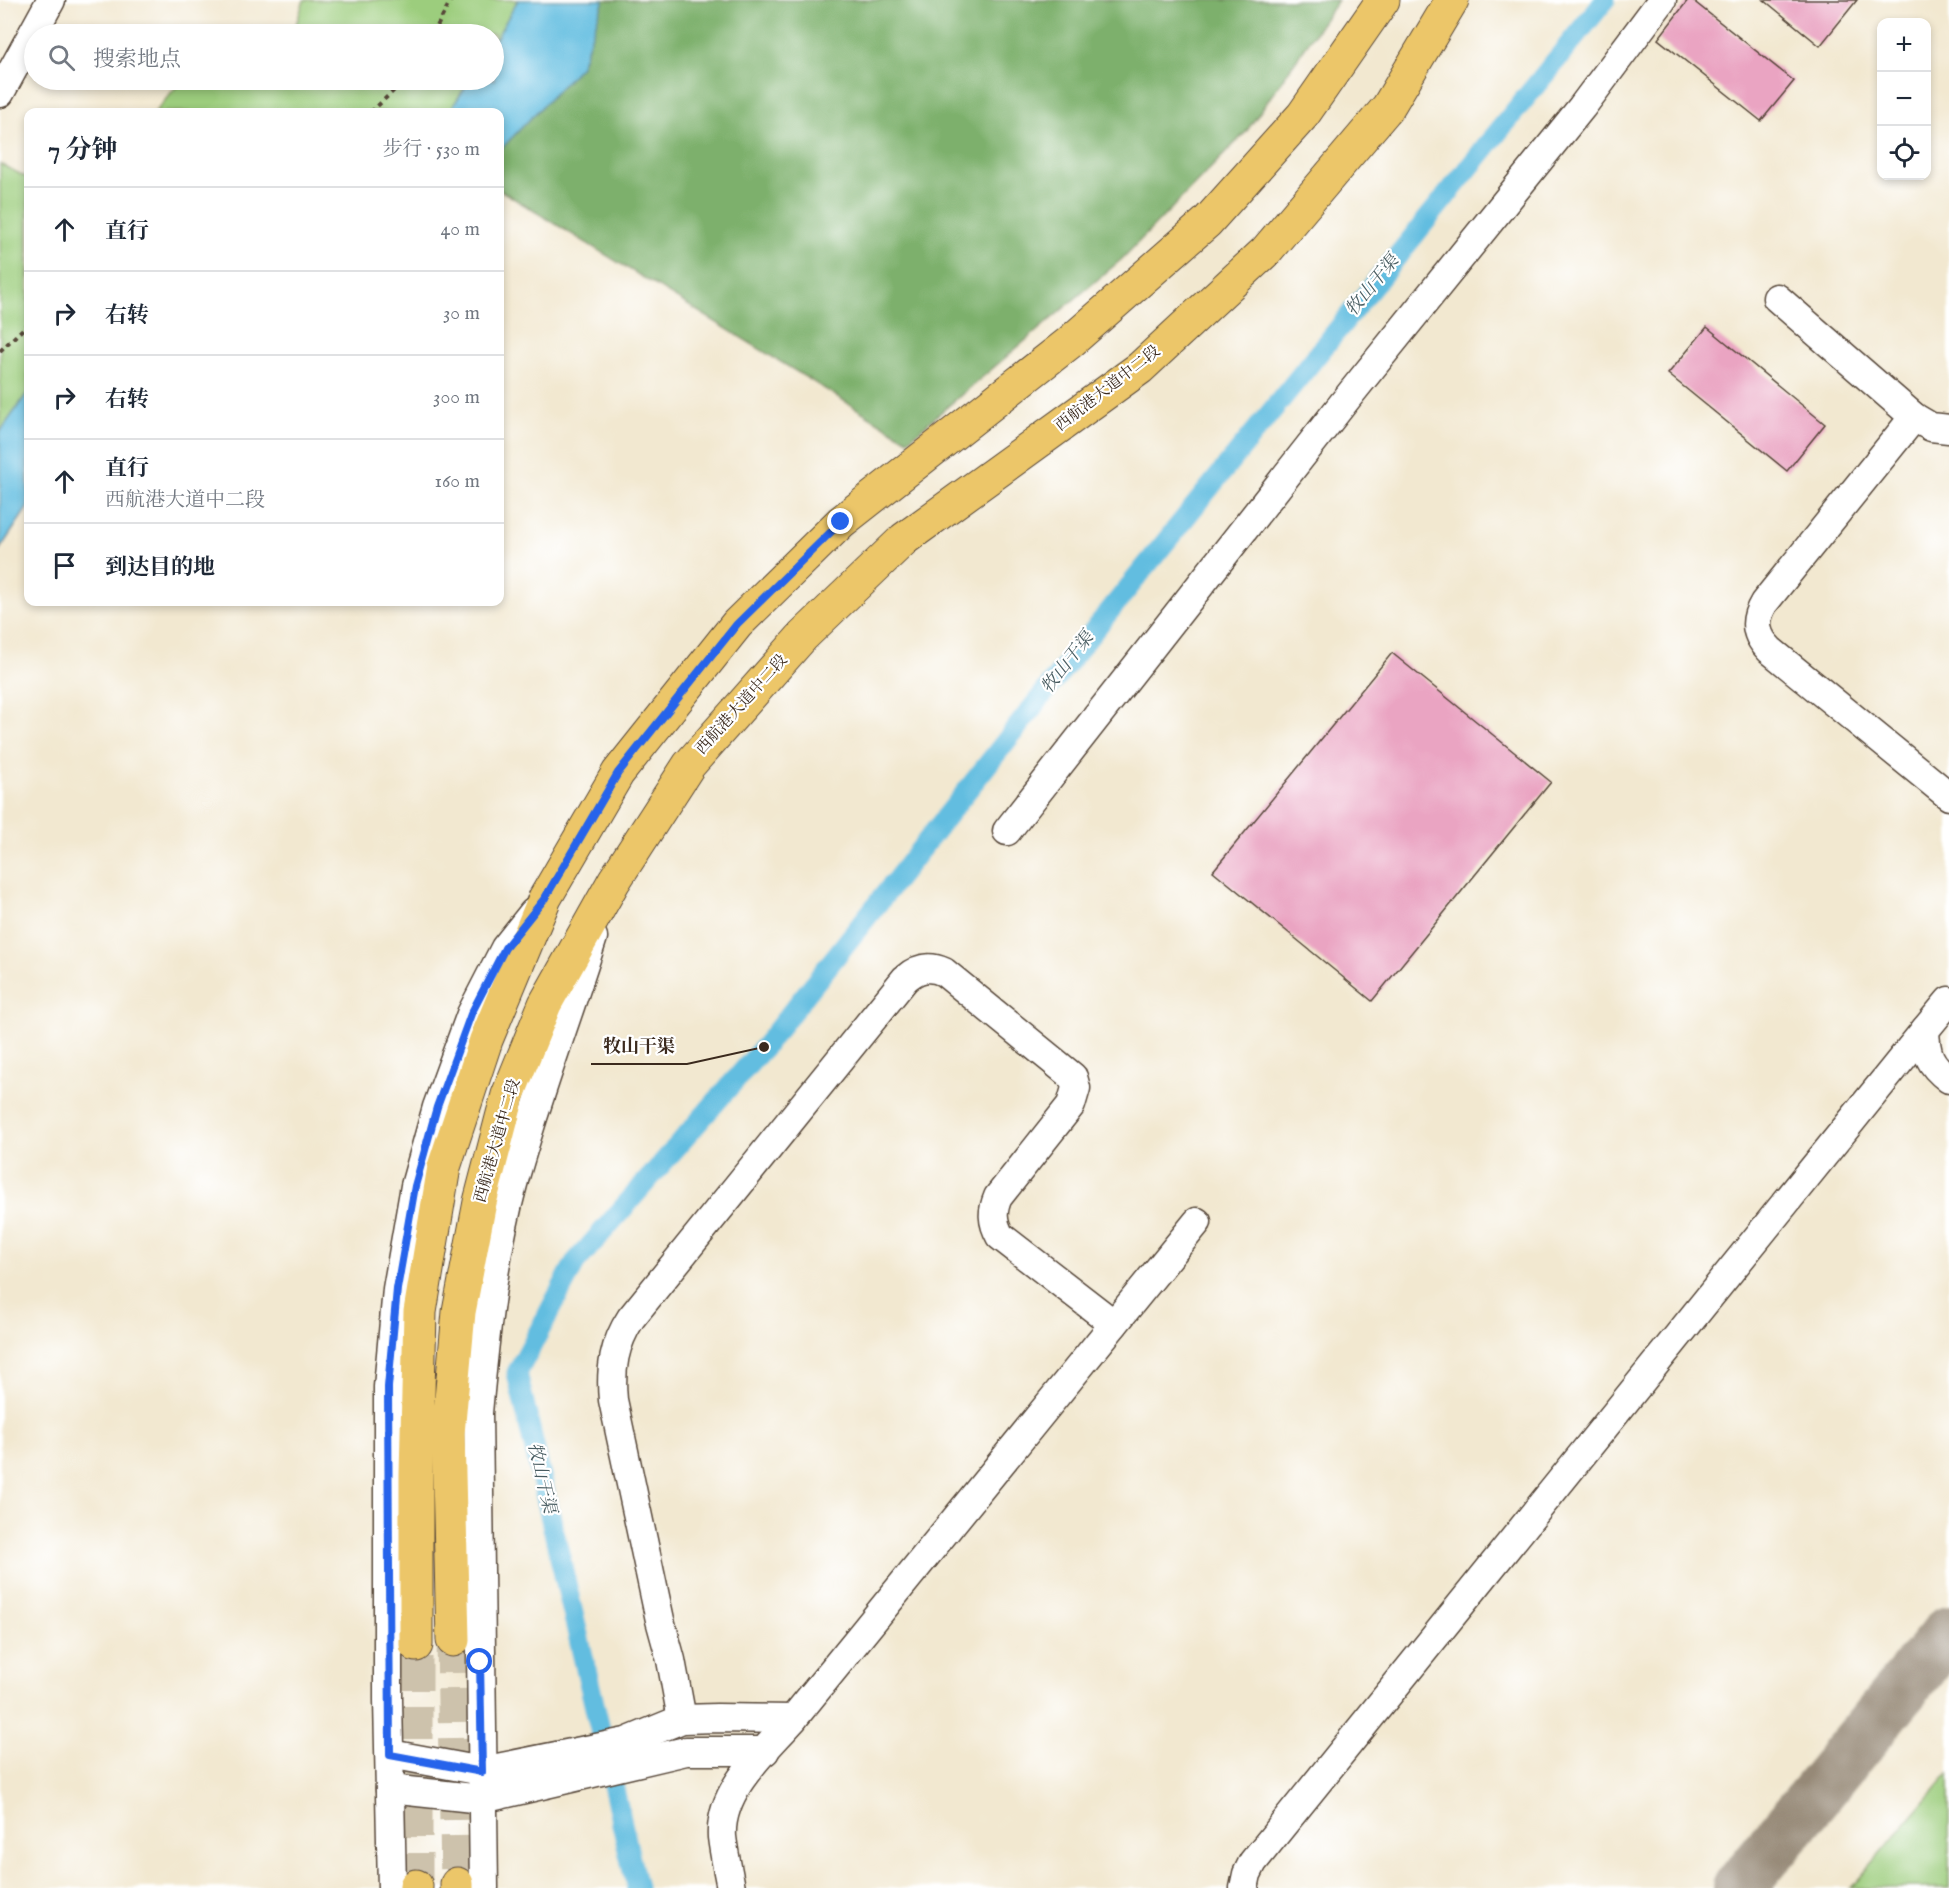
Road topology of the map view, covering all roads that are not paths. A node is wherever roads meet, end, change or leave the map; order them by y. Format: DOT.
graph roads {
  1 [pos="51,0"];
  2 [pos="1383,0"];
  3 [pos="1452,0"];
  4 [pos="1662,0"];
  5 [pos="38,24"];
  6 [pos="24,49"];
  7 [pos="0,93"];
  8 [pos="1777,298"];
  9 [pos="1914,417"];
  10 [pos="1949,429"];
  11 [pos="1949,796"];
  12 [pos="1007,831"];
  13 [pos="606,896"];
  14 [pos="545,898"];
  15 [pos="1949,1001"];
  16 [pos="1925,1030"];
  17 [pos="1949,1079"];
  18 [pos="1197,1222"];
  19 [pos="1114,1324"];
  20 [pos="453,1640"];
  21 [pos="416,1645"];
  22 [pos="682,1719"];
  23 [pos="793,1719"];
  24 [pos="765,1751"];
  25 [pos="629,1754"];
  26 [pos="390,1755"];
  27 [pos="482,1785"];
  28 [pos="390,1789"];
  29 [pos="408,1887"];
  30 [pos="466,1887"];
  31 [pos="731,1888"];
  32 [pos="1244,1888"];
  1 -- 5 [label="street"];
  2 -- 14 [label="main road"];
  3 -- 13 [label="main road, 西航港大道中二段"];
  4 -- 12 [label="street"];
  6 -- 7 [label="street"];
  8 -- 9 [label="street"];
  9 -- 10 [label="street"];
  9 -- 11 [label="street"];
  13 -- 20 [label="main road, 西航港大道中二段"];
  13 -- 27 [label="street"];
  14 -- 21 [label="main road"];
  14 -- 26 [label="street"];
  15 -- 16 [label="street"];
  16 -- 17 [label="street"];
  16 -- 32 [label="street"];
  18 -- 19 [label="street"];
  19 -- 22 [label="street"];
  19 -- 23 [label="street"];
  22 -- 23 [label="street"];
  22 -- 25 [label="street"];
  23 -- 24 [label="street"];
  24 -- 25 [label="street"];
  24 -- 31 [label="street"];
  25 -- 27 [label="street"];
  26 -- 27 [label="street"];
  26 -- 28 [label="street"];
  27 -- 28 [label="street"];
  27 -- 30 [label="street"];
  28 -- 29 [label="street"];
}
